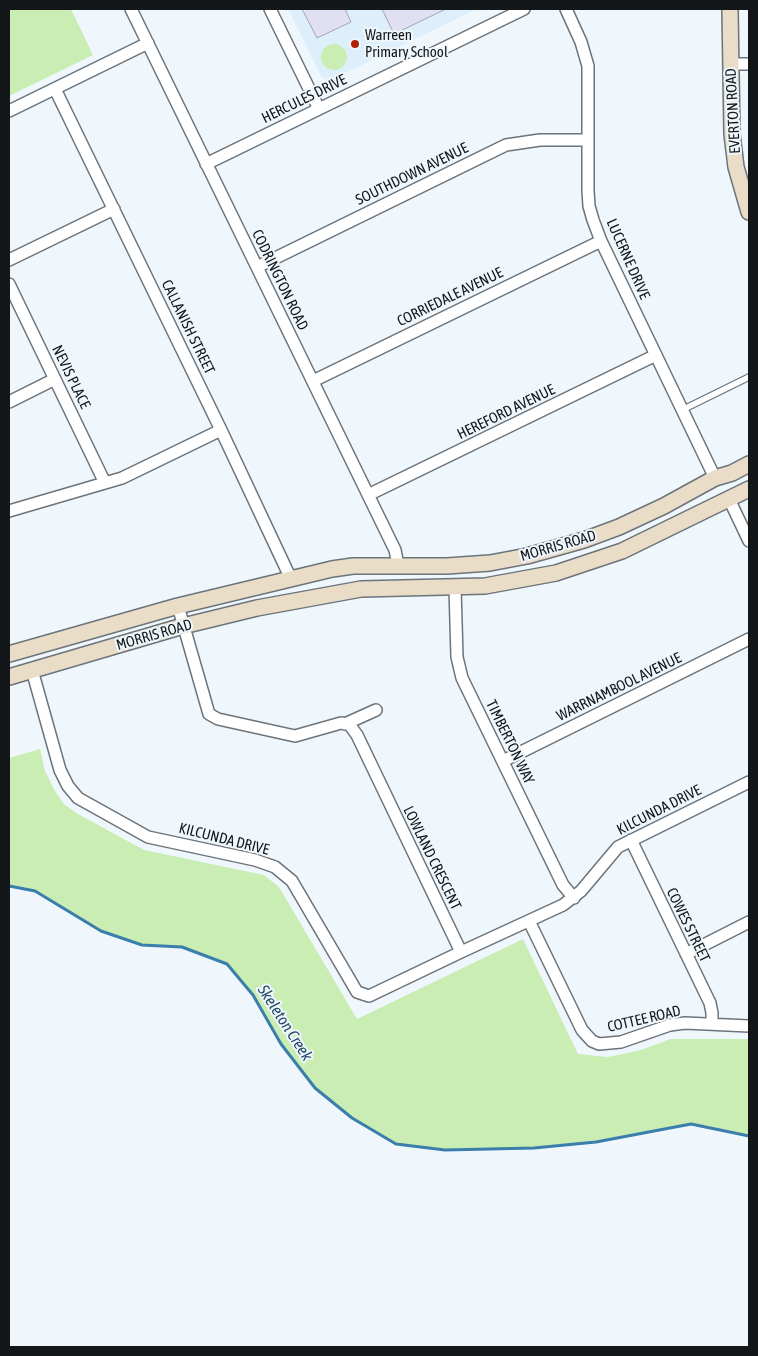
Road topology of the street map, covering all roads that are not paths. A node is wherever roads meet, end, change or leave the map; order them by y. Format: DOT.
graph roads {
  1 [pos="131,9"];
  2 [pos="270,9"];
  3 [pos="524,9"];
  4 [pos="566,9"];
  5 [pos="730,9"];
  6 [pos="148,43"];
  7 [pos="730,64"];
  8 [pos="749,64"];
  9 [pos="55,89"];
  10 [pos="319,109"];
  11 [pos="9,111"];
  12 [pos="588,140"];
  13 [pos="206,164"];
  14 [pos="114,209"];
  15 [pos="749,212"];
  16 [pos="601,241"];
  17 [pos="9,260"];
  18 [pos="257,267"];
  19 [pos="9,284"];
  20 [pos="656,355"];
  21 [pos="749,377"];
  22 [pos="55,379"];
  23 [pos="313,381"];
  24 [pos="9,402"];
  25 [pos="682,410"];
  26 [pos="221,430"];
  27 [pos="749,464"];
  28 [pos="715,478"];
  29 [pos="105,483"];
  30 [pos="749,489"];
  31 [pos="368,495"];
  32 [pos="728,499"];
  33 [pos="9,511"];
  34 [pos="749,542"];
  35 [pos="398,565"];
  36 [pos="352,566"];
  37 [pos="291,579"];
  38 [pos="455,588"];
  39 [pos="361,589"];
  40 [pos="178,606"];
  41 [pos="183,626"];
  42 [pos="749,639"];
  43 [pos="9,654"];
  44 [pos="32,670"];
  45 [pos="9,677"];
  46 [pos="376,710"];
  47 [pos="345,724"];
  48 [pos="502,761"];
  49 [pos="749,782"];
  50 [pos="631,840"];
  51 [pos="574,898"];
  52 [pos="749,922"];
  53 [pos="524,924"];
  54 [pos="461,952"];
  55 [pos="686,954"];
  56 [pos="712,1024"];
  57 [pos="749,1026"];
  1 -- 6 [label="street, CODRINGTON ROAD"];
  2 -- 10 [label="street"];
  3 -- 10 [label="street, HERCULES DRIVE"];
  4 -- 12 [label="street, LUCERNE DRIVE"];
  5 -- 7 [label="street, EVERTON ROAD"];
  6 -- 9 [label="street"];
  6 -- 13 [label="street, CODRINGTON ROAD"];
  7 -- 8 [label="street"];
  7 -- 15 [label="street, EVERTON ROAD"];
  9 -- 11 [label="street"];
  9 -- 14 [label="street, CALLANISH STREET"];
  10 -- 13 [label="street, HERCULES DRIVE"];
  12 -- 16 [label="street, LUCERNE DRIVE"];
  12 -- 18 [label="street, SOUTHDOWN AVENUE"];
  13 -- 18 [label="street, CODRINGTON ROAD"];
  14 -- 17 [label="street"];
  14 -- 26 [label="street, CALLANISH STREET"];
  16 -- 20 [label="street, LUCERNE DRIVE"];
  16 -- 23 [label="street, CORRIEDALE AVENUE"];
  18 -- 23 [label="street, CODRINGTON ROAD"];
  19 -- 22 [label="street, NEVIS PLACE"];
  20 -- 25 [label="street, LUCERNE DRIVE"];
  20 -- 31 [label="street, HEREFORD AVENUE"];
  21 -- 25 [label="lane"];
  22 -- 24 [label="street"];
  22 -- 29 [label="street, NEVIS PLACE"];
  23 -- 31 [label="street, CODRINGTON ROAD"];
  25 -- 28 [label="street, LUCERNE DRIVE"];
  26 -- 29 [label="street"];
  26 -- 37 [label="street, CALLANISH STREET"];
  27 -- 28 [label="street, MORRIS ROAD"];
  28 -- 35 [label="street, MORRIS ROAD"];
  29 -- 33 [label="street"];
  30 -- 32 [label="street, MORRIS ROAD"];
  31 -- 35 [label="street, CODRINGTON ROAD"];
  32 -- 34 [label="street"];
  32 -- 38 [label="street, MORRIS ROAD"];
  35 -- 36 [label="street, MORRIS ROAD"];
  36 -- 37 [label="street, MORRIS ROAD"];
  36 -- 39 [label="street"];
  37 -- 40 [label="street, MORRIS ROAD"];
  38 -- 39 [label="street, MORRIS ROAD"];
  38 -- 48 [label="street, TIMBERTON WAY"];
  39 -- 41 [label="street, MORRIS ROAD"];
  40 -- 41 [label="street"];
  40 -- 43 [label="street, MORRIS ROAD"];
  41 -- 44 [label="street, MORRIS ROAD"];
  41 -- 47 [label="street"];
  42 -- 48 [label="street, WARRNAMBOOL AVENUE"];
  44 -- 45 [label="street, MORRIS ROAD"];
  44 -- 54 [label="street, KILCUNDA DRIVE"];
  46 -- 47 [label="street"];
  47 -- 54 [label="street, LOWLAND CRESCENT"];
  48 -- 51 [label="street, TIMBERTON WAY"];
  49 -- 50 [label="street, KILCUNDA DRIVE"];
  50 -- 51 [label="street, KILCUNDA DRIVE"];
  50 -- 55 [label="street, COWES STREET"];
  51 -- 53 [label="street, KILCUNDA DRIVE"];
  52 -- 55 [label="street"];
  53 -- 54 [label="street"];
  53 -- 56 [label="street, COTTEE ROAD"];
  55 -- 56 [label="street, COWES STREET"];
  56 -- 57 [label="street, COTTEE ROAD"];
}
